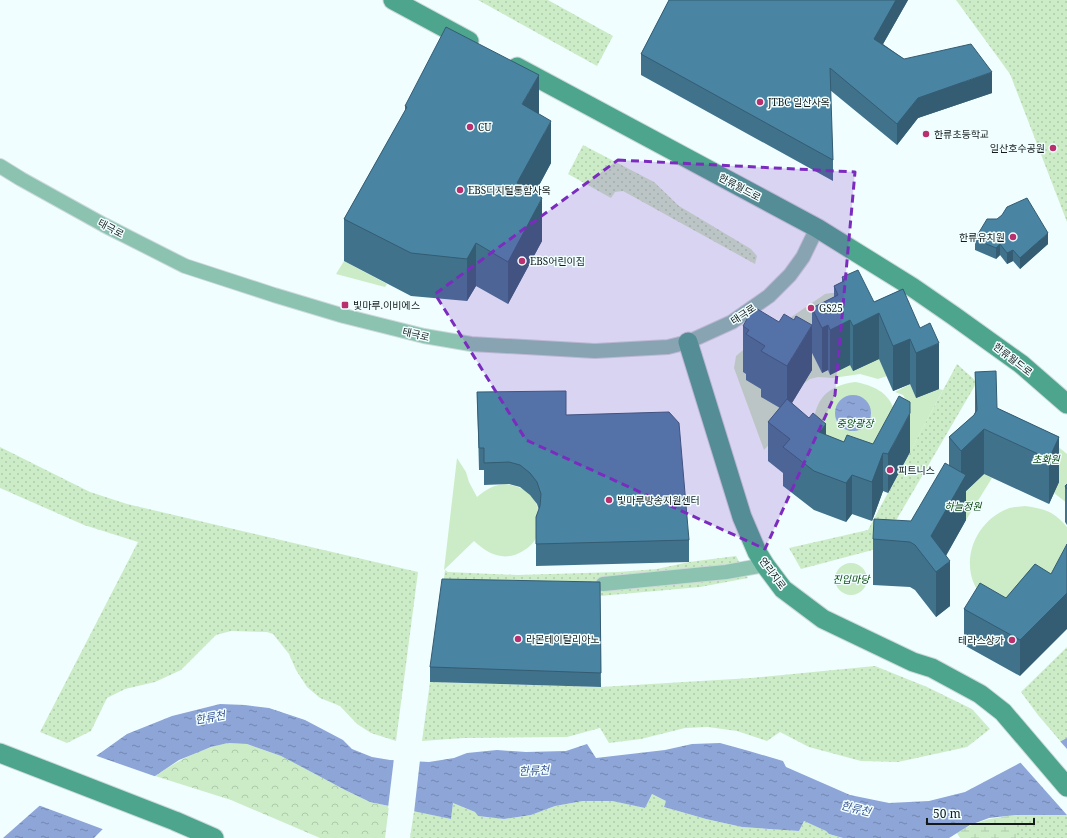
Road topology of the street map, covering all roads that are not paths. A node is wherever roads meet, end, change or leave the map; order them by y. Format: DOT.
graph roads {
  1 [pos="393,0"];
  2 [pos="482,48"];
  3 [pos="503,59"];
  4 [pos="0,166"];
  5 [pos="817,228"];
  6 [pos="688,342"];
  7 [pos="1067,404"];
  8 [pos="765,565"];
  9 [pos="602,584"];
  10 [pos="0,753"];
  11 [pos="1067,787"];
  12 [pos="214,838"];
  1 -- 2 [label="main road"];
  3 -- 5 [label="main road, 한류월드로"];
  4 -- 6 [label="street, 태극로"];
  5 -- 6 [label="street, 태극로"];
  5 -- 7 [label="main road, 한류월드로"];
  6 -- 8 [label="main road, 연리지로"];
  8 -- 9 [label="street"];
  8 -- 11 [label="main road, 연리지로"];
  10 -- 12 [label="main road"];
}
